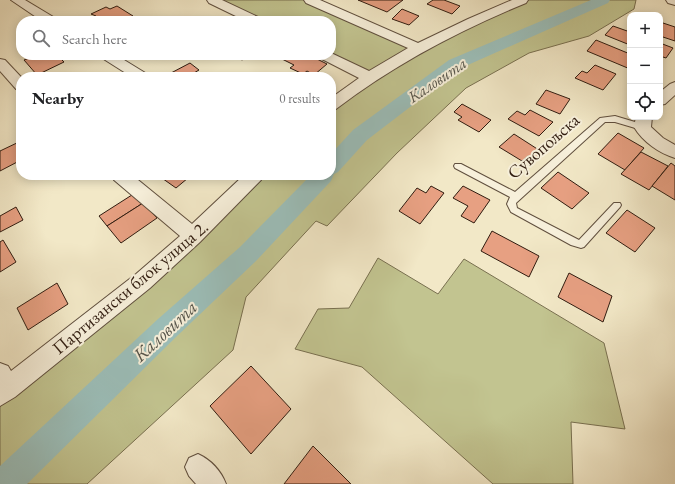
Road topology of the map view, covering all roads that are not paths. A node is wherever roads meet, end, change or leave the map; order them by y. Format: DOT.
graph roads {
  1 [pos="17,0"];
  2 [pos="213,0"];
  3 [pos="310,0"];
  4 [pos="522,0"];
  5 [pos="672,0"];
  6 [pos="675,1"];
  7 [pos="43,16"];
  8 [pos="246,16"];
  9 [pos="418,48"];
  10 [pos="114,60"];
  11 [pos="335,60"];
  12 [pos="0,63"];
  13 [pos="134,72"];
  14 [pos="369,77"];
  15 [pos="16,81"];
  16 [pos="675,87"];
  17 [pos="663,97"];
  18 [pos="336,101"];
  19 [pos="643,122"];
  20 [pos="675,152"];
  21 [pos="458,166"];
  22 [pos="126,180"];
  23 [pos="249,180"];
  24 [pos="516,196"];
  25 [pos="616,205"];
  26 [pos="193,236"];
  27 [pos="2,386"];
  1 -- 7 [label="street"];
  2 -- 8 [label="street"];
  3 -- 9 [label="street"];
  4 -- 9 [label="street"];
  5 -- 6 [label="street"];
  9 -- 14 [label="street"];
  10 -- 13 [label="street"];
  11 -- 14 [label="street"];
  12 -- 15 [label="street"];
  14 -- 18 [label="street"];
  16 -- 17 [label="street"];
  19 -- 20 [label="street, Сувопољска"];
  19 -- 24 [label="lane, Сувопољска"];
  21 -- 24 [label="lane"];
  22 -- 26 [label="street"];
  23 -- 26 [label="street, Партизански блок улица 2."];
  24 -- 25 [label="lane, Сувопољска"];
  26 -- 27 [label="street, Партизански блок улица 2."];
}
